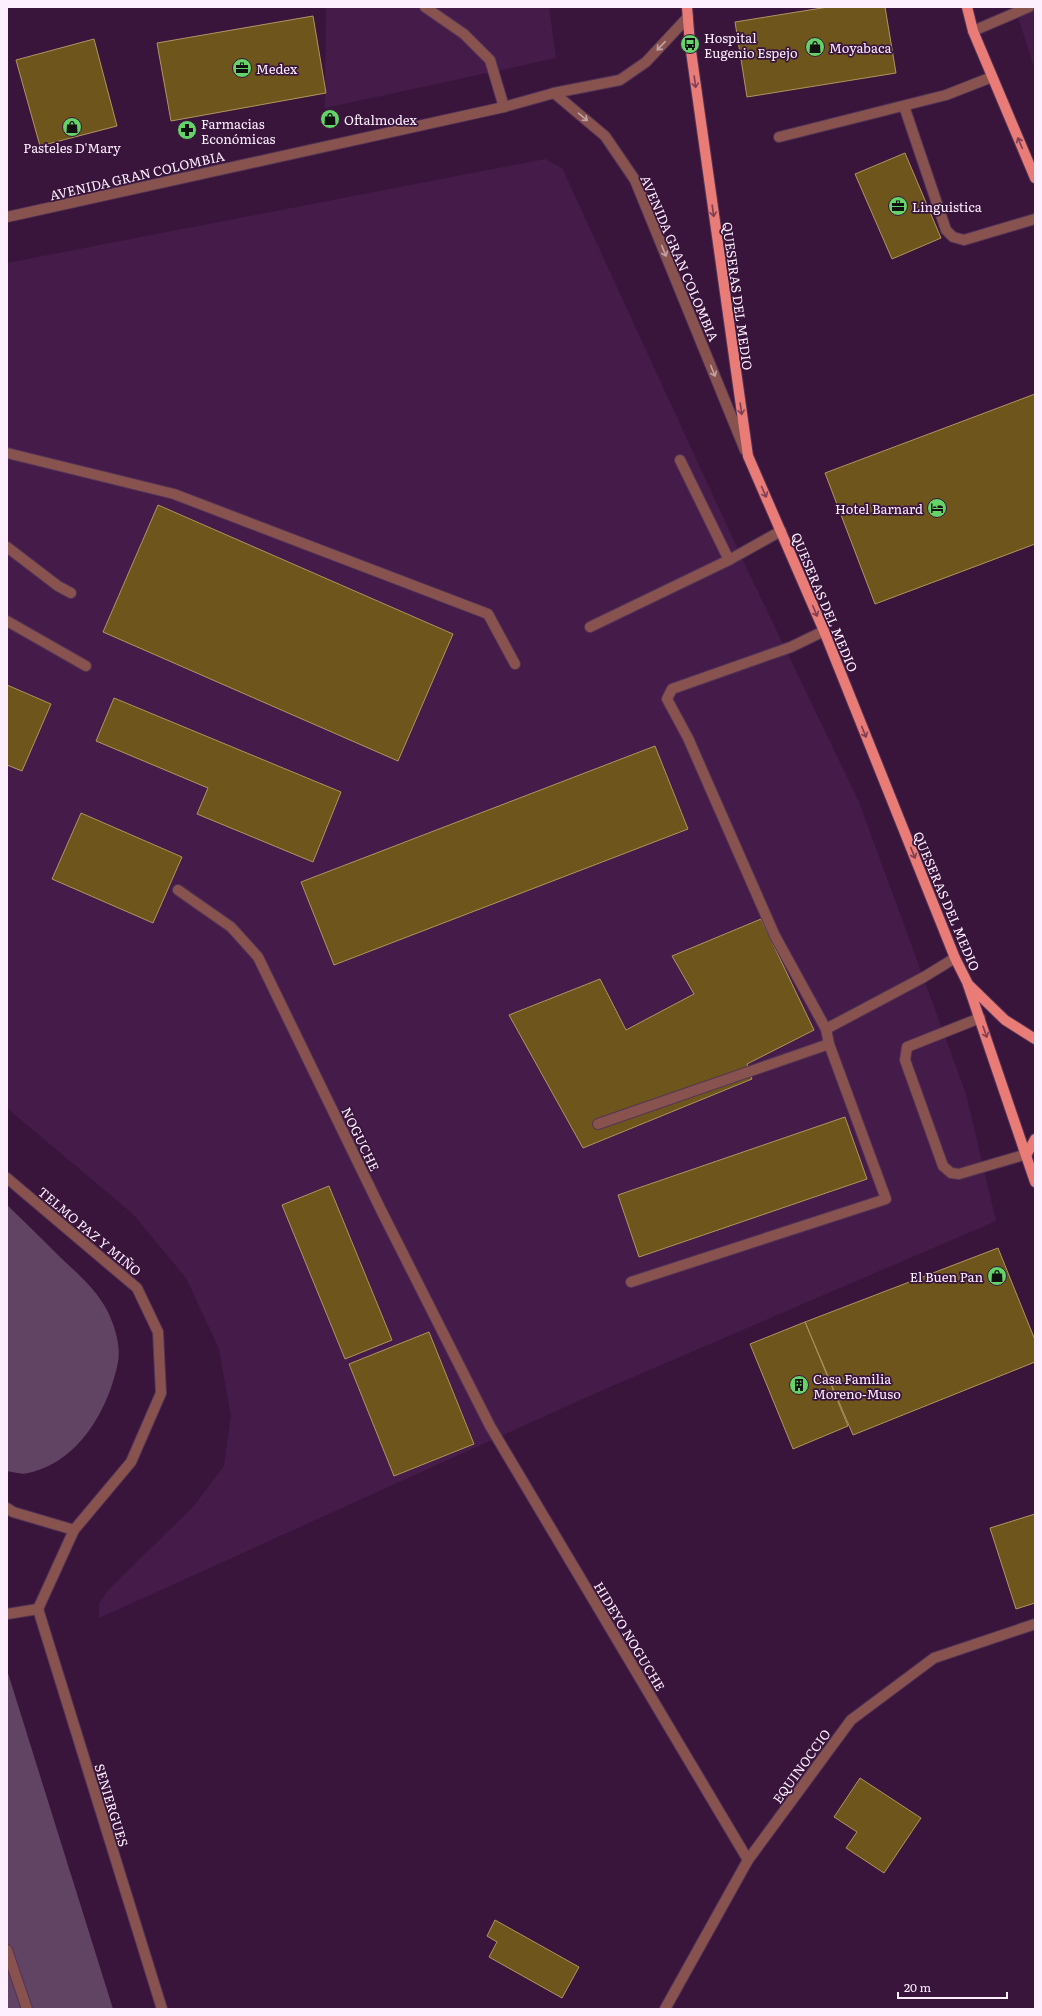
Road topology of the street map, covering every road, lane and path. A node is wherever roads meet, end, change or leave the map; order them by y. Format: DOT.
graph roads {
  1 [pos="425,7"];
  2 [pos="967,7"];
  3 [pos="1025,8"];
  4 [pos="687,12"];
  5 [pos="973,31"];
  6 [pos="992,77"];
  7 [pos="554,92"];
  8 [pos="904,106"];
  9 [pos="504,107"];
  10 [pos="779,137"];
  11 [pos="1035,178"];
  12 [pos="7,217"];
  13 [pos="1035,219"];
  14 [pos="7,453"];
  15 [pos="748,456"];
  16 [pos="680,460"];
  17 [pos="781,531"];
  18 [pos="7,547"];
  19 [pos="729,560"];
  20 [pos="71,593"];
  21 [pos="7,621"];
  22 [pos="590,627"];
  23 [pos="824,631"];
  24 [pos="515,664"];
  25 [pos="86,666"];
  26 [pos="178,890"];
  27 [pos="955,958"];
  28 [pos="967,982"];
  29 [pos="980,1018"];
  30 [pos="826,1030"];
  31 [pos="1035,1039"];
  32 [pos="828,1044"];
  33 [pos="598,1124"];
  34 [pos="1035,1139"];
  35 [pos="1027,1154"];
  36 [pos="7,1178"];
  37 [pos="1035,1182"];
  38 [pos="631,1282"];
  39 [pos="490,1426"];
  40 [pos="7,1508"];
  41 [pos="74,1530"];
  42 [pos="38,1609"];
  43 [pos="7,1614"];
  44 [pos="1035,1624"];
  45 [pos="748,1860"];
  46 [pos="7,1950"];
  47 [pos="27,2009"];
  48 [pos="162,2009"];
  49 [pos="665,2009"];
  1 -- 9 [label="street"];
  2 -- 5 [label="main road"];
  3 -- 5 [label="street"];
  4 -- 7 [label="street, AVENIDA GRAN COLOMBIA, one-way"];
  4 -- 15 [label="main road, QUESERAS DEL MEDIO, one-way"];
  5 -- 6 [label="main road"];
  6 -- 8 [label="street"];
  11 -- 6 [label="main road, one-way"];
  7 -- 9 [label="street, AVENIDA GRAN COLOMBIA"];
  7 -- 15 [label="street, AVENIDA GRAN COLOMBIA, one-way"];
  8 -- 10 [label="street"];
  8 -- 13 [label="street"];
  9 -- 12 [label="street, AVENIDA GRAN COLOMBIA"];
  14 -- 24 [label="street"];
  15 -- 17 [label="main road, QUESERAS DEL MEDIO, one-way"];
  16 -- 19 [label="street"];
  17 -- 19 [label="street"];
  17 -- 23 [label="main road, QUESERAS DEL MEDIO, one-way"];
  18 -- 20 [label="street"];
  19 -- 22 [label="street"];
  21 -- 25 [label="street"];
  23 -- 27 [label="main road, QUESERAS DEL MEDIO, one-way"];
  23 -- 30 [label="street"];
  26 -- 39 [label="street, NOGUCHE"];
  27 -- 28 [label="main road, QUESERAS DEL MEDIO"];
  27 -- 30 [label="street"];
  28 -- 29 [label="main road, QUESERAS DEL MEDIO"];
  28 -- 31 [label="main road"];
  29 -- 35 [label="main road, QUESERAS DEL MEDIO, one-way"];
  29 -- 35 [label="street"];
  30 -- 32 [label="street"];
  32 -- 33 [label="street"];
  32 -- 38 [label="street"];
  34 -- 35 [label="main road"];
  35 -- 37 [label="main road, QUESERAS DEL MEDIO"];
  36 -- 41 [label="street, TELMO PAZ Y MIÑO"];
  39 -- 45 [label="street, HIDEYO NOGUCHE"];
  40 -- 41 [label="street"];
  41 -- 42 [label="street, TELMO PAZ Y MIÑO"];
  42 -- 43 [label="street"];
  42 -- 48 [label="street, SENIERGUES"];
  44 -- 45 [label="street, EQUINOCCIO"];
  45 -- 49 [label="street, EQUINOCCIO"];
  46 -- 47 [label="street"];
}
